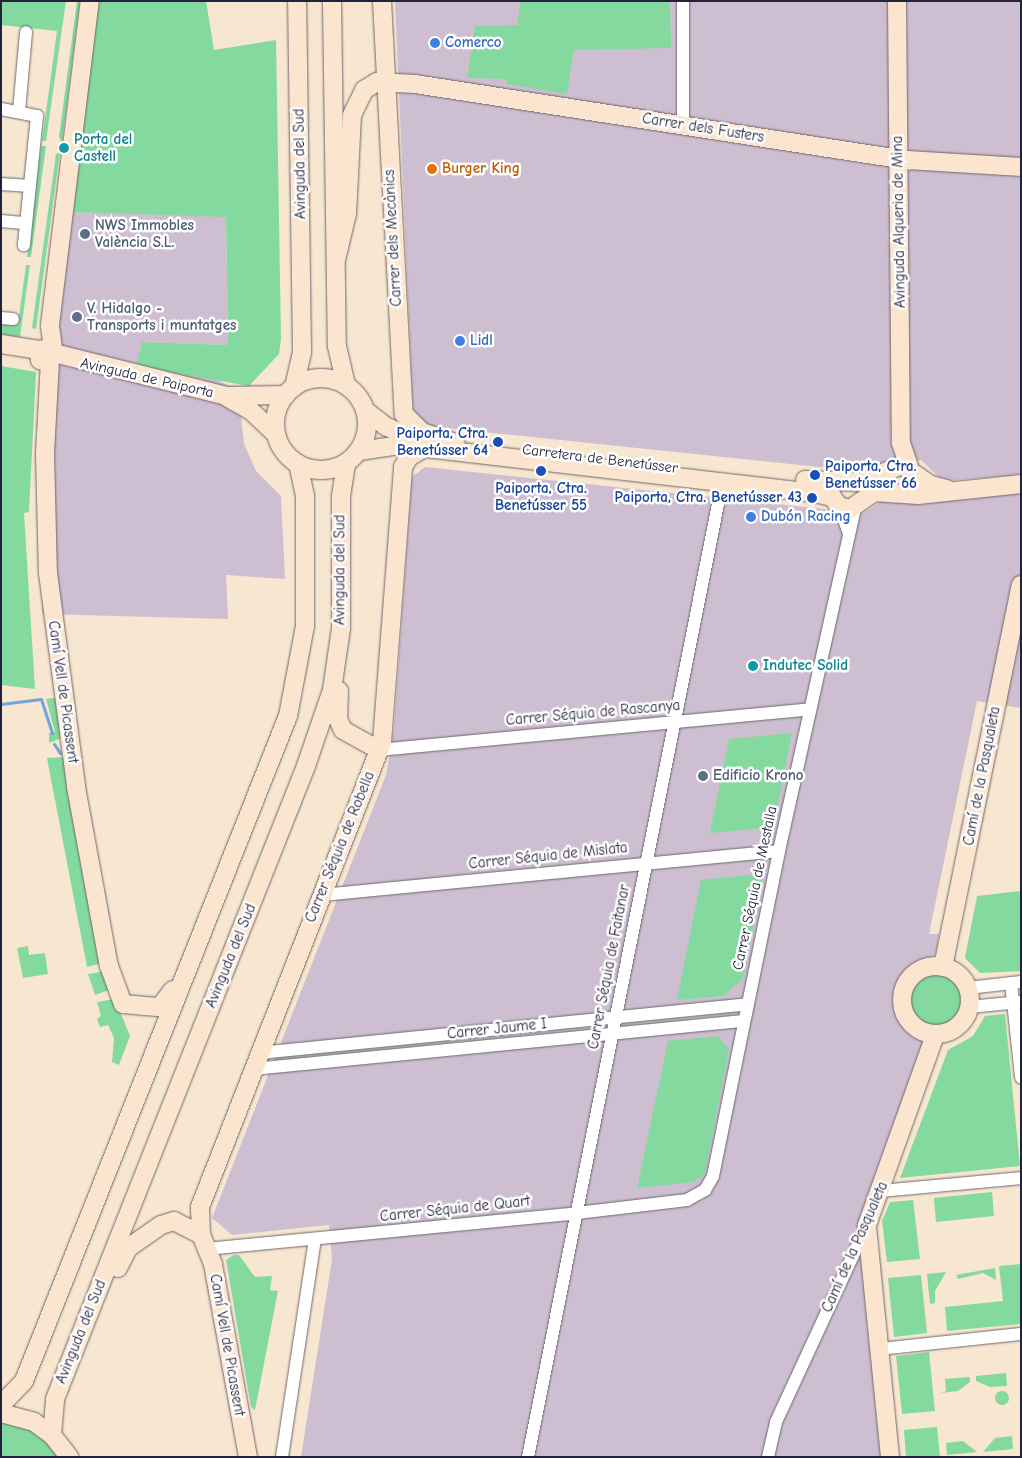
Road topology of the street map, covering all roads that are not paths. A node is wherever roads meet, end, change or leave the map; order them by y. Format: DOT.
graph roads {
  1 [pos="90,1"];
  2 [pos="297,1"];
  3 [pos="332,1"];
  4 [pos="382,1"];
  5 [pos="683,1"];
  6 [pos="897,1"];
  7 [pos="26,32"];
  8 [pos="386,90"];
  9 [pos="1,109"];
  10 [pos="19,111"];
  11 [pos="683,125"];
  12 [pos="898,158"];
  13 [pos="1021,167"];
  14 [pos="1,184"];
  15 [pos="30,186"];
  16 [pos="1,221"];
  17 [pos="26,223"];
  18 [pos="24,245"];
  19 [pos="336,260"];
  20 [pos="1,344"];
  21 [pos="49,357"];
  22 [pos="346,385"];
  23 [pos="290,391"];
  24 [pos="226,396"];
  25 [pos="366,410"];
  26 [pos="276,434"];
  27 [pos="455,443"];
  28 [pos="421,450"];
  29 [pos="353,457"];
  30 [pos="298,464"];
  31 [pos="906,470"];
  32 [pos="722,484"];
  33 [pos="1021,484"];
  34 [pos="950,490"];
  35 [pos="906,491"];
  36 [pos="837,496"];
  37 [pos="856,505"];
  38 [pos="849,533"];
  39 [pos="1021,585"];
  40 [pos="339,652"];
  41 [pos="810,709"];
  42 [pos="675,722"];
  43 [pos="379,750"];
  44 [pos="779,851"];
  45 [pos="647,862"];
  46 [pos="322,890"];
  47 [pos="943,967"];
  48 [pos="185,976"];
  49 [pos="1016,983"];
  50 [pos="968,988"];
  51 [pos="1017,1002"];
  52 [pos="748,1004"];
  53 [pos="970,1007"];
  54 [pos="616,1017"];
  55 [pos="744,1022"];
  56 [pos="612,1034"];
  57 [pos="935,1035"];
  58 [pos="256,1061"];
  59 [pos="1021,1077"];
  60 [pos="1021,1178"];
  61 [pos="705,1190"];
  62 [pos="881,1191"];
  63 [pos="200,1207"];
  64 [pos="577,1212"];
  65 [pos="174,1221"];
  66 [pos="867,1226"];
  67 [pos="315,1239"];
  68 [pos="204,1242"];
  69 [pos="1021,1334"];
  70 [pos="880,1349"];
  71 [pos="70,1362"];
  72 [pos="1,1405"];
  73 [pos="1,1413"];
  74 [pos="52,1435"];
  75 [pos="69,1457"];
  76 [pos="248,1457"];
  77 [pos="282,1457"];
  78 [pos="528,1457"];
  79 [pos="768,1457"];
  80 [pos="890,1457"];
  1 -- 21 [label="street, Camí Vell de Picassent"];
  2 -- 23 [label="street, Avinguda del Sud"];
  3 -- 19 [label="street"];
  4 -- 8 [label="street, Carrer dels Mecànics"];
  5 -- 11 [label="street"];
  6 -- 12 [label="street, Avinguda Alqueria de Mina"];
  7 -- 10 [label="street"];
  8 -- 11 [label="street, Carrer dels Fusters"];
  8 -- 19 [label="street, Carrer dels Fusters"];
  8 -- 27 [label="street, Carrer dels Mecànics"];
  9 -- 10 [label="street"];
  10 -- 15 [label="street"];
  11 -- 12 [label="street, Carrer dels Fusters"];
  12 -- 13 [label="street, Carrer dels Fusters"];
  12 -- 31 [label="street, Avinguda Alqueria de Mina"];
  14 -- 15 [label="street"];
  15 -- 17 [label="street"];
  16 -- 17 [label="street"];
  17 -- 18 [label="street"];
  19 -- 22 [label="street"];
  20 -- 21 [label="street, Avinguda de Paiporta"];
  21 -- 24 [label="street, Avinguda de Paiporta"];
  21 -- 48 [label="street, Camí Vell de Picassent"];
  22 -- 23 [label="street"];
  22 -- 25 [label="street"];
  23 -- 24 [label="street"];
  23 -- 26 [label="street"];
  24 -- 26 [label="street"];
  25 -- 27 [label="street, Carretera de Benetússer"];
  25 -- 29 [label="street"];
  26 -- 30 [label="street"];
  27 -- 36 [label="street, Carretera de Benetússer"];
  28 -- 29 [label="street, Carretera de Benetússer"];
  28 -- 32 [label="street, Carretera de Benetússer"];
  28 -- 43 [label="street, Carrer Séquia de Robella"];
  29 -- 30 [label="street"];
  29 -- 40 [label="street, Avinguda del Sud"];
  30 -- 48 [label="street"];
  31 -- 34 [label="street, Carretera de Benetússer"];
  31 -- 35 [label="street"];
  31 -- 36 [label="street, Carretera de Benetússer"];
  32 -- 36 [label="street, Carretera de Benetússer"];
  32 -- 42 [label="street, Carrer Séquia de Faitanar"];
  33 -- 34 [label="street, Carretera de Benetússer"];
  34 -- 35 [label="street, Carretera de Benetússer"];
  35 -- 37 [label="street, Carretera de Benetússer"];
  36 -- 37 [label="street, Carretera de Benetússer"];
  36 -- 38 [label="street"];
  37 -- 38 [label="street, Carrer Séquia de Mestalla"];
  38 -- 41 [label="street, Carrer Séquia de Mestalla"];
  39 -- 47 [label="street, Camí de la Pasqualeta"];
  40 -- 43 [label="street"];
  40 -- 71 [label="street, Avinguda del Sud"];
  41 -- 42 [label="street, Carrer Séquia de Rascanya"];
  41 -- 44 [label="street, Carrer Séquia de Mestalla"];
  42 -- 43 [label="street, Carrer Séquia de Rascanya"];
  42 -- 45 [label="street, Carrer Séquia de Faitanar"];
  43 -- 46 [label="street, Carrer Séquia de Robella"];
  44 -- 45 [label="street, Carrer Séquia de Mislata"];
  44 -- 52 [label="street, Carrer Séquia de Mestalla"];
  45 -- 46 [label="street, Carrer Séquia de Mislata"];
  45 -- 54 [label="street, Carrer Séquia de Faitanar"];
  46 -- 58 [label="street, Carrer Séquia de Robella"];
  47 -- 50 [label="street"];
  47 -- 57 [label="street"];
  48 -- 72 [label="street"];
  49 -- 50 [label="street"];
  49 -- 51 [label="street"];
  50 -- 53 [label="street"];
  51 -- 53 [label="street"];
  51 -- 59 [label="street"];
  52 -- 54 [label="street, Carrer Jaume I"];
  52 -- 55 [label="street, Carrer Séquia de Mestalla"];
  53 -- 57 [label="street"];
  54 -- 56 [label="street, Carrer Séquia de Faitanar"];
  54 -- 58 [label="street, Carrer Jaume I"];
  55 -- 56 [label="street, Carrer Jaume I"];
  55 -- 61 [label="street, Carrer Séquia de Mestalla"];
  56 -- 58 [label="street, Carrer Jaume I"];
  56 -- 64 [label="street, Carrer Séquia de Faitanar"];
  57 -- 62 [label="street, Camí de la Pasqualeta"];
  58 -- 63 [label="street, Carrer Séquia de Robella"];
  60 -- 62 [label="street"];
  61 -- 64 [label="street, Carrer Séquia de Quart"];
  62 -- 66 [label="street, Camí de la Pasqualeta"];
  63 -- 65 [label="street"];
  63 -- 68 [label="street, Carrer Séquia de Robella"];
  64 -- 67 [label="street, Carrer Séquia de Quart"];
  64 -- 78 [label="street, Carrer Séquia de Faitanar"];
  65 -- 68 [label="street"];
  65 -- 71 [label="street"];
  66 -- 70 [label="street"];
  66 -- 79 [label="street, Camí de la Pasqualeta"];
  67 -- 68 [label="street, Carrer Séquia de Quart"];
  67 -- 77 [label="street"];
  68 -- 76 [label="street, Camí Vell de Picassent"];
  69 -- 70 [label="street"];
  70 -- 80 [label="street"];
  71 -- 74 [label="street, Avinguda del Sud"];
  73 -- 74 [label="street"];
  74 -- 75 [label="street"];
}
